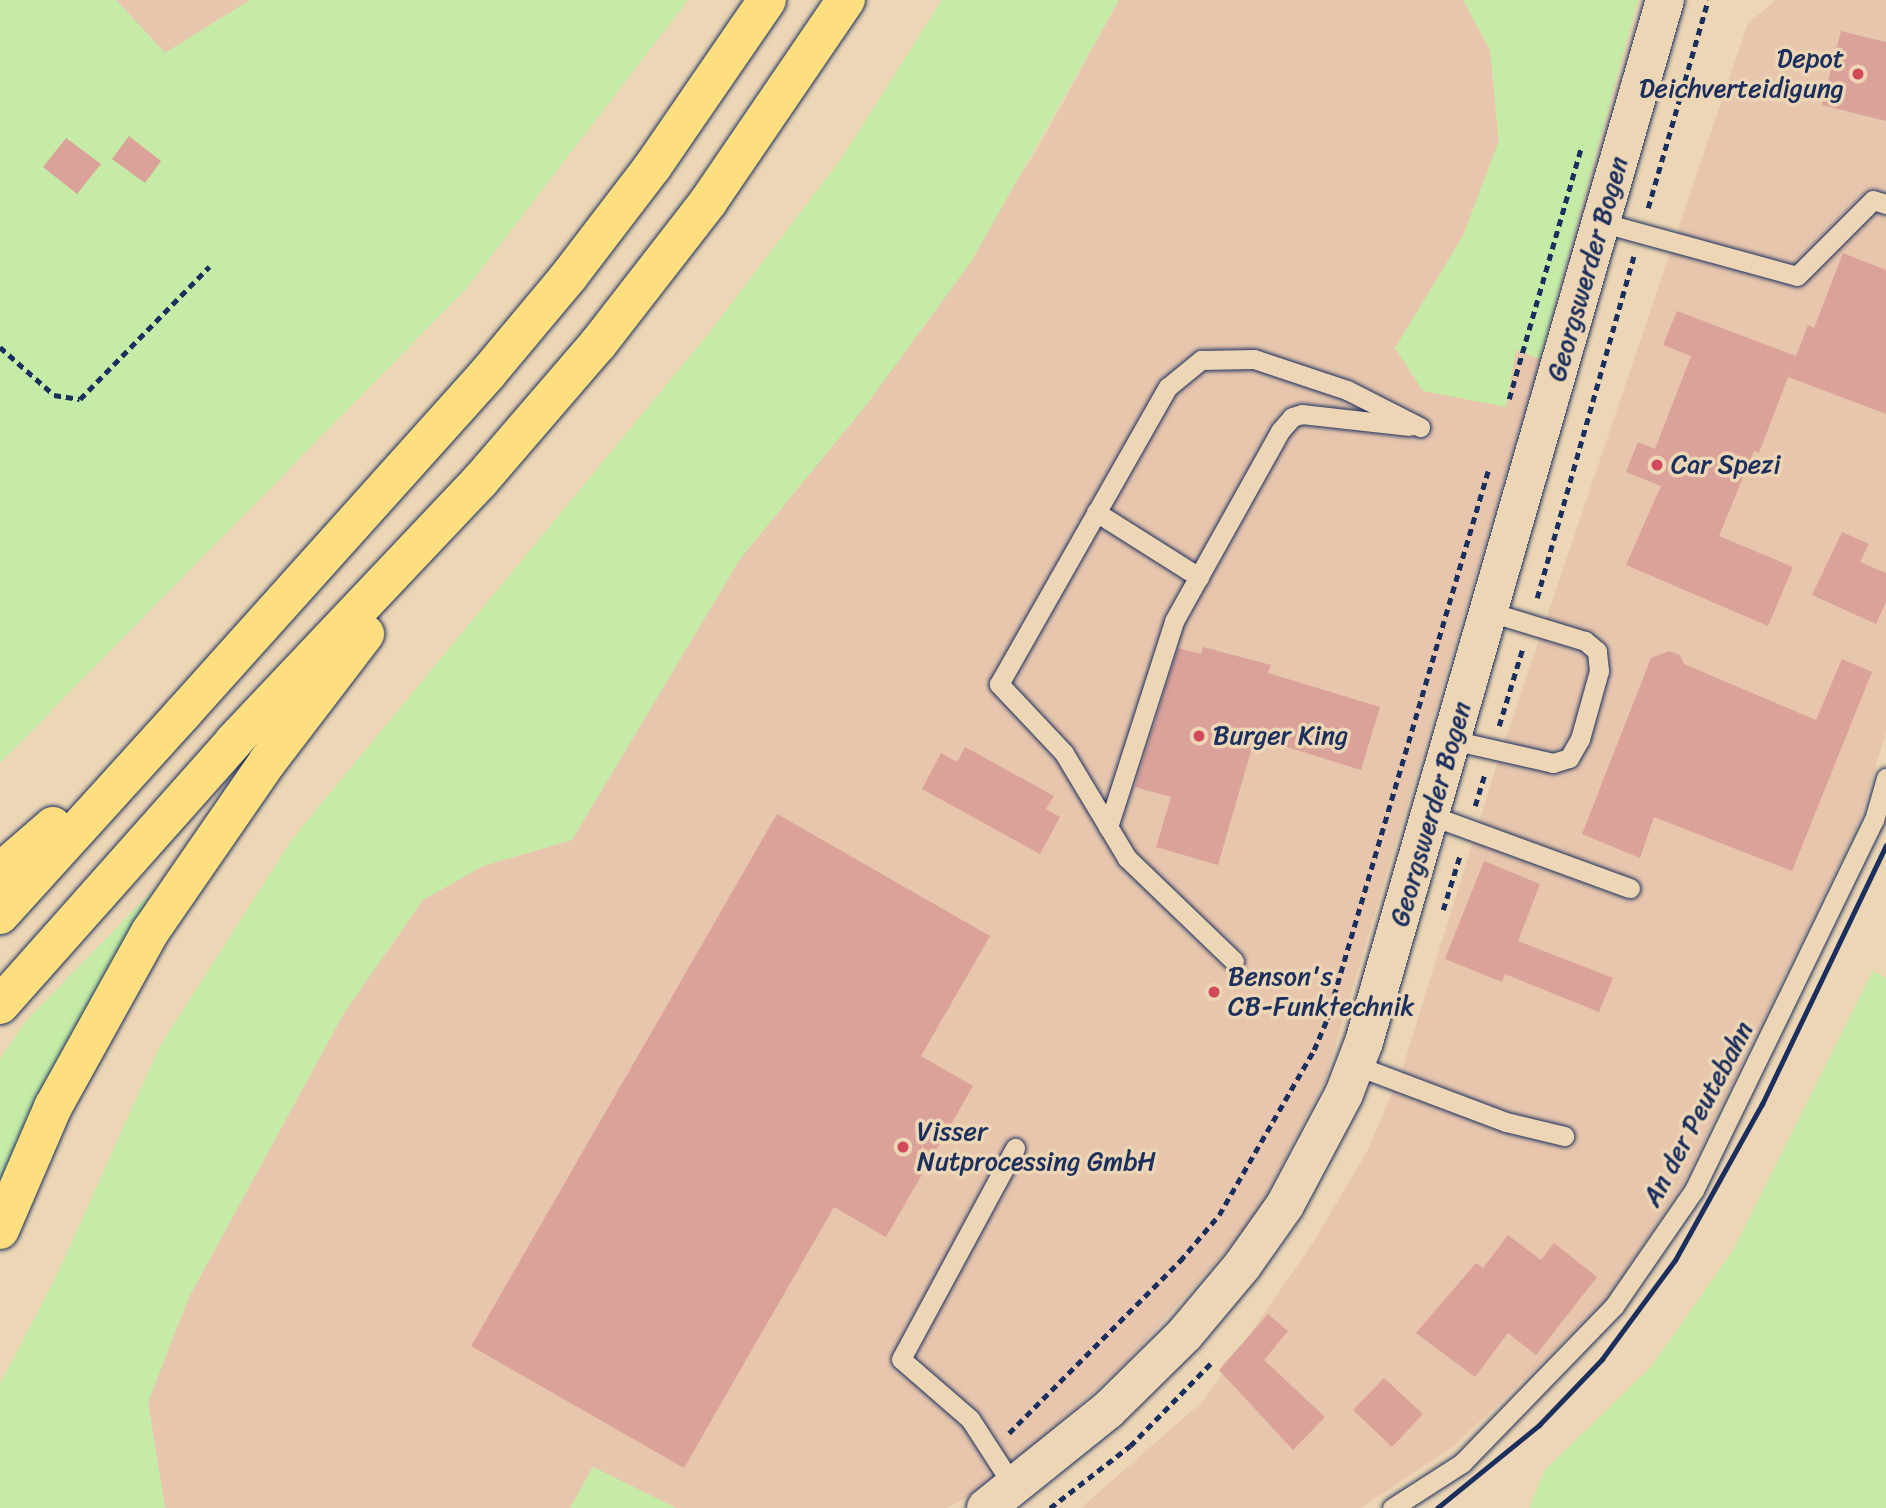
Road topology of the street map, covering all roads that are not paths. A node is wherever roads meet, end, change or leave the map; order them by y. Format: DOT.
graph roads {
  1 [pos="767,0"];
  2 [pos="846,0"];
  3 [pos="1665,0"];
  4 [pos="1886,204"];
  5 [pos="1600,222"];
  6 [pos="480,481"];
  7 [pos="1096,512"];
  8 [pos="1199,576"];
  9 [pos="1490,612"];
  10 [pos="184,712"];
  11 [pos="1452,740"];
  12 [pos="1886,778"];
  13 [pos="1430,815"];
  14 [pos="1108,827"];
  15 [pos="0,872"];
  16 [pos="1630,888"];
  17 [pos="0,915"];
  18 [pos="1234,961"];
  19 [pos="0,1005"];
  20 [pos="1355,1065"];
  21 [pos="1564,1136"];
  22 [pos="1015,1148"];
  23 [pos="0,1230"];
  24 [pos="1000,1498"];
  25 [pos="1392,1508"];
  1 -- 10 [label="highway"];
  2 -- 6 [label="highway"];
  3 -- 5 [label="street, Georgswerder Bogen"];
  4 -- 5 [label="lane"];
  5 -- 9 [label="street, Georgswerder Bogen"];
  6 -- 19 [label="highway"];
  6 -- 23 [label="highway"];
  7 -- 8 [label="lane"];
  7 -- 8 [label="lane"];
  7 -- 14 [label="lane"];
  8 -- 14 [label="lane"];
  9 -- 11 [label="street, Georgswerder Bogen"];
  9 -- 11 [label="lane"];
  10 -- 15 [label="highway"];
  10 -- 17 [label="highway"];
  11 -- 13 [label="street, Georgswerder Bogen"];
  12 -- 25 [label="lane, An der Peutebahn"];
  13 -- 16 [label="lane"];
  13 -- 20 [label="street, Georgswerder Bogen"];
  14 -- 18 [label="lane"];
  20 -- 21 [label="lane"];
  20 -- 24 [label="street, Georgswerder Bogen"];
  22 -- 24 [label="lane"];
}
